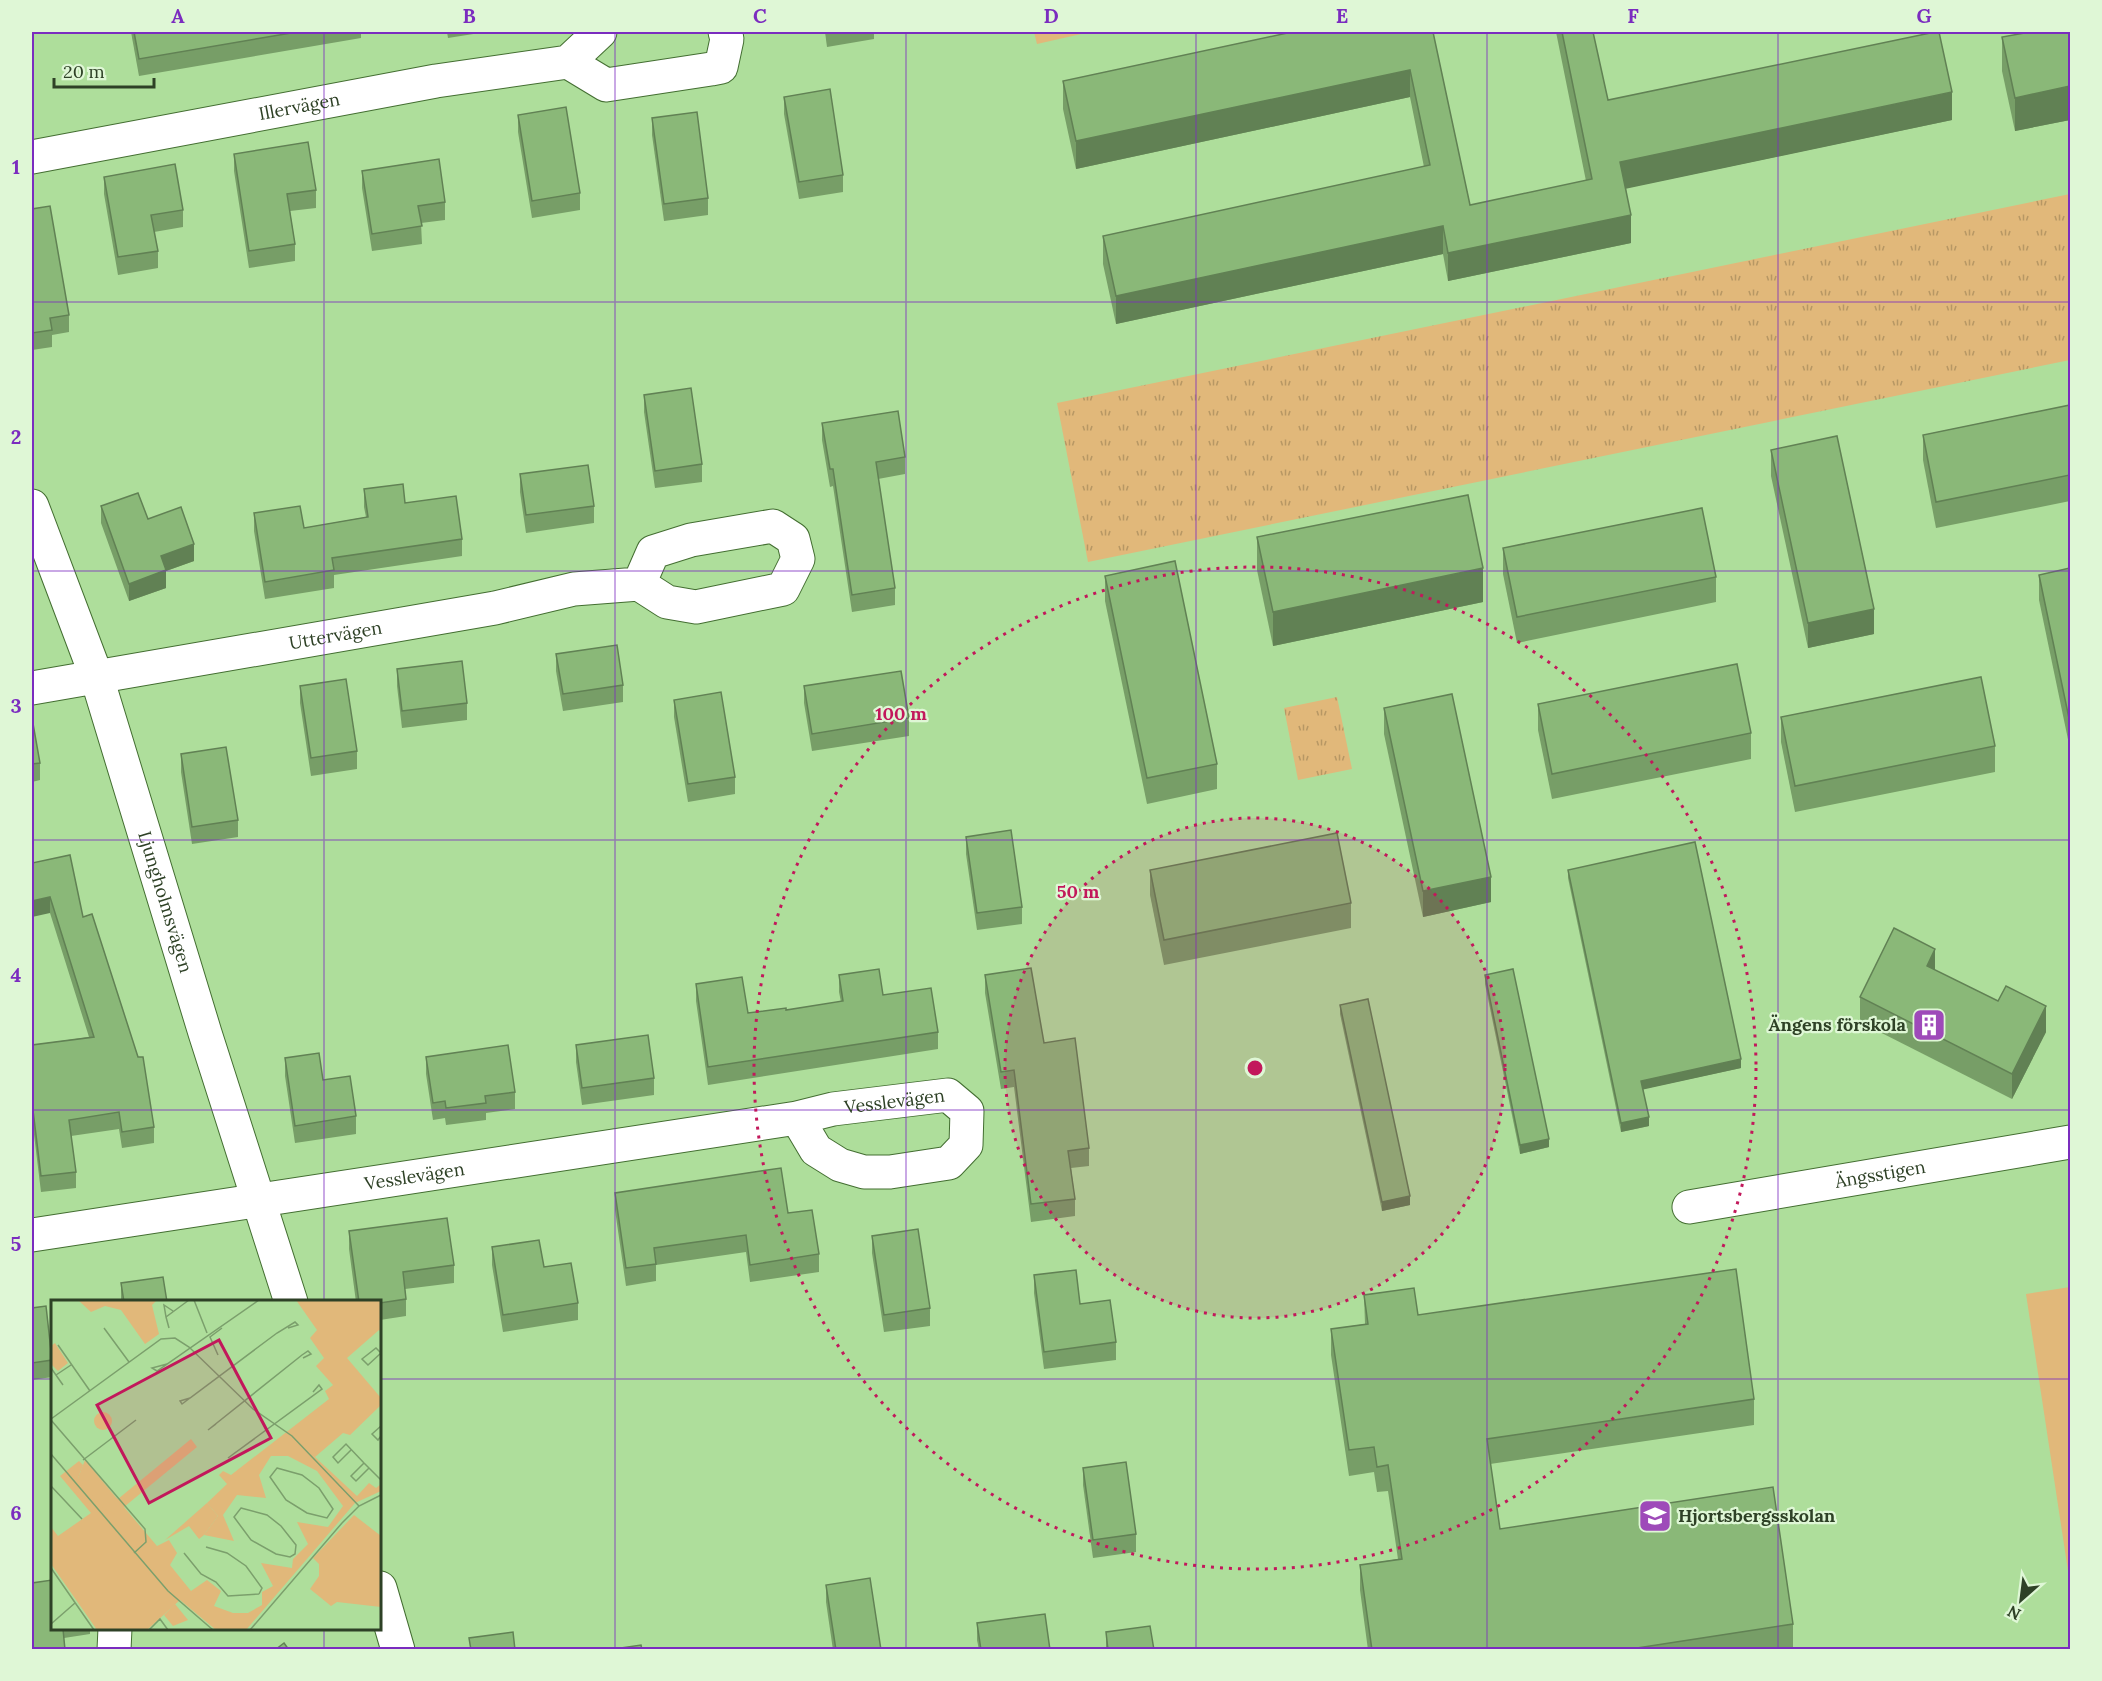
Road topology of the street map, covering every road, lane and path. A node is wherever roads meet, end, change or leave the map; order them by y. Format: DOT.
graph roads {
  1 [pos="600,32"];
  2 [pos="725,32"];
  3 [pos="568,62"];
  4 [pos="32,157"];
  5 [pos="32,506"];
  6 [pos="639,584"];
  7 [pos="97,678"];
  8 [pos="32,688"];
  9 [pos="797,1118"];
  10 [pos="2070,1142"];
  11 [pos="260,1199"];
  12 [pos="1689,1207"];
  13 [pos="32,1234"];
  14 [pos="290,1300"];
  15 [pos="381,1591"];
  16 [pos="115,1630"];
  17 [pos="114,1650"];
  18 [pos="399,1650"];
  1 -- 3 [label="street"];
  2 -- 3 [label="street"];
  3 -- 4 [label="street, Illervägen"];
  5 -- 7 [label="street, Ljungholmsvägen"];
  6 -- 7 [label="street, Uttervägen"];
  7 -- 8 [label="street, Uttervägen"];
  7 -- 11 [label="street, Ljungholmsvägen"];
  9 -- 11 [label="street, Vesslevägen"];
  10 -- 12 [label="street, Ängsstigen"];
  11 -- 13 [label="street, Vesslevägen"];
  11 -- 14 [label="street, Ljungholmsvägen"];
  15 -- 18 [label="street"];
  16 -- 17 [label="street"];
}
